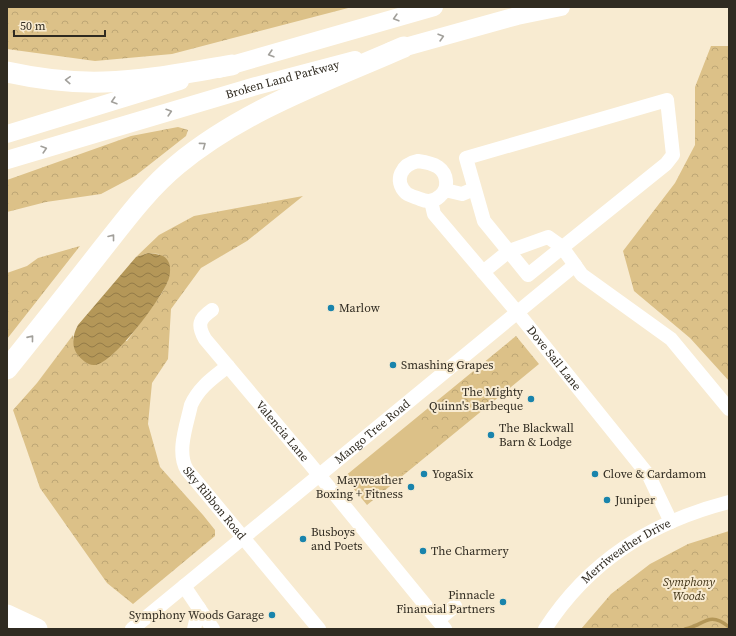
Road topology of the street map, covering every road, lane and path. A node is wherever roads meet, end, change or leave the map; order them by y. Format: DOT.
graph roads {
  1 [pos="434,7"];
  2 [pos="561,7"];
  3 [pos="404,47"];
  4 [pos="232,65"];
  5 [pos="7,72"];
  6 [pos="7,134"];
  7 [pos="7,160"];
  8 [pos="474,189"];
  9 [pos="445,190"];
  10 [pos="431,201"];
  11 [pos="562,247"];
  12 [pos="509,251"];
  13 [pos="575,266"];
  14 [pos="483,272"];
  15 [pos="212,310"];
  16 [pos="517,312"];
  17 [pos="228,366"];
  18 [pos="7,369"];
  19 [pos="729,408"];
  20 [pos="319,475"];
  21 [pos="729,502"];
  22 [pos="671,522"];
  23 [pos="242,537"];
  24 [pos="184,586"];
  25 [pos="455,606"];
  26 [pos="199,608"];
  27 [pos="7,614"];
  28 [pos="441,625"];
  29 [pos="37,629"];
  30 [pos="132,629"];
  31 [pos="194,629"];
  32 [pos="213,629"];
  33 [pos="320,629"];
  34 [pos="545,629"];
  1 -- 4 [label="main road, one-way"];
  3 -- 2 [label="main road, Broken Land Parkway, one-way"];
  7 -- 3 [label="main road, Broken Land Parkway, one-way"];
  18 -- 3 [label="highway, one-way"];
  4 -- 5 [label="highway, one-way"];
  4 -- 6 [label="main road, one-way"];
  8 -- 9 [label="street"];
  8 -- 11 [label="street"];
  8 -- 12 [label="street"];
  9 -- 10 [label="street"];
  9 -- 10 [label="street"];
  10 -- 14 [label="street, Dove Sail Lane"];
  11 -- 12 [label="street"];
  11 -- 12 [label="street"];
  11 -- 13 [label="street"];
  12 -- 14 [label="street"];
  13 -- 16 [label="street, Mango Tree Road"];
  13 -- 19 [label="street"];
  14 -- 16 [label="street, Dove Sail Lane"];
  15 -- 17 [label="street, Valencia Lane"];
  16 -- 20 [label="street, Mango Tree Road"];
  16 -- 22 [label="street, Dove Sail Lane"];
  17 -- 20 [label="street, Valencia Lane"];
  17 -- 23 [label="street, Sky Ribbon Road"];
  20 -- 23 [label="street, Mango Tree Road"];
  20 -- 28 [label="street, Valencia Lane"];
  21 -- 22 [label="street, Merriweather Drive"];
  22 -- 34 [label="street, Merriweather Drive"];
  23 -- 24 [label="street, Mango Tree Road"];
  23 -- 33 [label="street, Sky Ribbon Road"];
  24 -- 26 [label="street"];
  24 -- 30 [label="street, Mango Tree Road"];
  25 -- 28 [label="street"];
  26 -- 31 [label="street"];
  26 -- 32 [label="street"];
  27 -- 29 [label="highway"];
}
